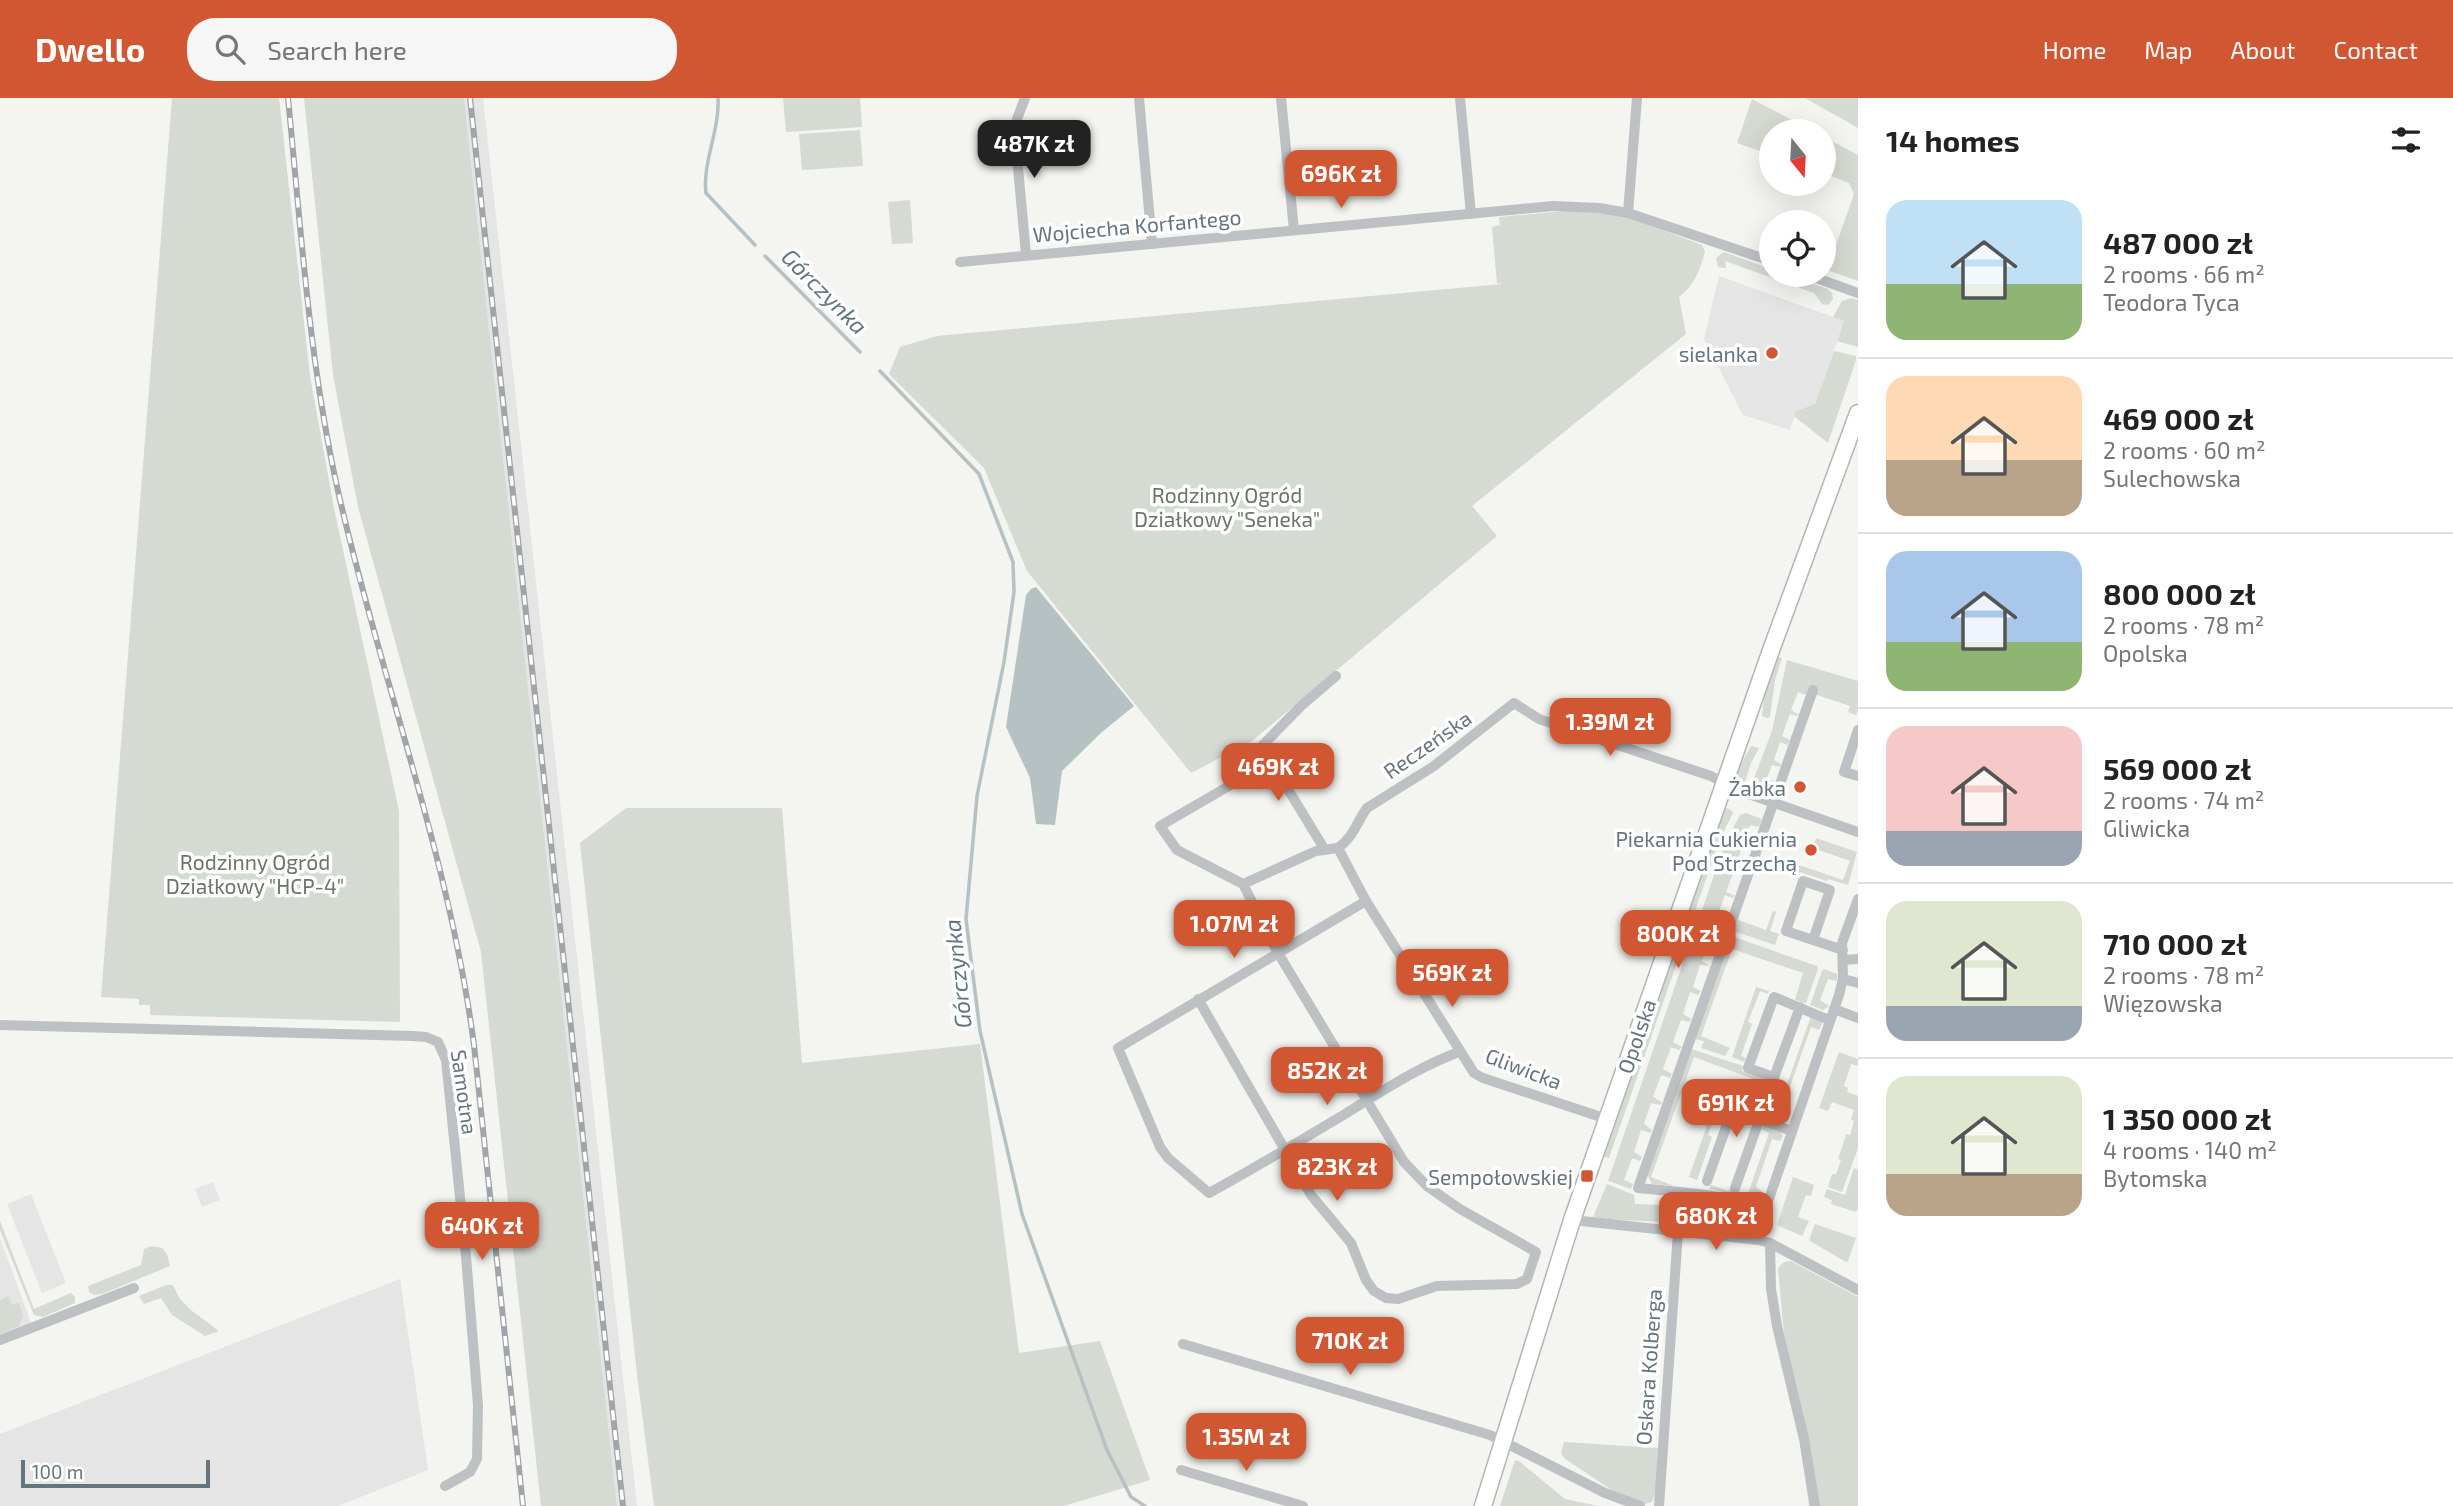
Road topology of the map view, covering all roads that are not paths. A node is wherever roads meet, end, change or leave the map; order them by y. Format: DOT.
graph roads {
  1 [pos="1024,98"];
  2 [pos="1139,98"];
  3 [pos="1281,98"];
  4 [pos="1460,98"];
  5 [pos="1637,98"];
  6 [pos="1628,213"];
  7 [pos="1471,214"];
  8 [pos="1294,230"];
  9 [pos="1152,244"];
  10 [pos="1026,254"];
  11 [pos="1759,257"];
  12 [pos="960,261"];
  13 [pos="1836,285"];
  14 [pos="1858,293"];
  15 [pos="1856,424"];
  16 [pos="1336,676"];
  17 [pos="1813,690"];
  18 [pos="1858,730"];
  19 [pos="1253,772"];
  20 [pos="1858,776"];
  21 [pos="1724,783"];
  22 [pos="1773,802"];
  23 [pos="1858,832"];
  24 [pos="1338,848"];
  25 [pos="1325,850"];
  26 [pos="1243,884"];
  27 [pos="1858,899"];
  28 [pos="1366,901"];
  29 [pos="1813,940"];
  30 [pos="1278,953"];
  31 [pos="1843,955"];
  32 [pos="1858,959"];
  33 [pos="1843,979"];
  34 [pos="1858,983"];
  35 [pos="1198,999"];
  36 [pos="1800,1007"];
  37 [pos="1832,1015"];
  38 [pos="1858,1018"];
  39 [pos="0,1026"];
  40 [pos="1459,1052"];
  41 [pos="1774,1077"];
  42 [pos="1368,1100"];
  43 [pos="1607,1119"];
  44 [pos="1759,1120"];
  45 [pos="1792,1132"];
  46 [pos="1284,1151"];
  47 [pos="1707,1181"];
  48 [pos="1735,1188"];
  49 [pos="1766,1206"];
  50 [pos="1572,1220"];
  51 [pos="1678,1232"];
  52 [pos="1752,1239"];
  53 [pos="1770,1243"];
  54 [pos="134,1288"];
  55 [pos="1858,1290"];
  56 [pos="0,1340"];
  57 [pos="1183,1344"];
  58 [pos="1503,1442"];
  59 [pos="1181,1470"];
  60 [pos="445,1486"];
  61 [pos="1303,1506"];
  62 [pos="1483,1506"];
  63 [pos="1640,1506"];
  64 [pos="1659,1506"];
  65 [pos="1815,1506"];
  1 -- 10 [label="street"];
  2 -- 9 [label="street"];
  3 -- 8 [label="street"];
  4 -- 7 [label="street"];
  5 -- 6 [label="street"];
  6 -- 7 [label="street, Wojciecha Korfantego"];
  6 -- 11 [label="street, Wojciecha Korfantego"];
  7 -- 8 [label="street, Wojciecha Korfantego"];
  8 -- 9 [label="street, Wojciecha Korfantego"];
  9 -- 10 [label="street, Wojciecha Korfantego"];
  10 -- 12 [label="street, Wojciecha Korfantego"];
  13 -- 14 [label="street"];
  15 -- 21 [label="street, Opolska"];
  16 -- 19 [label="street"];
  17 -- 22 [label="street"];
  18 -- 20 [label="street"];
  19 -- 25 [label="street"];
  19 -- 26 [label="street"];
  21 -- 22 [label="street"];
  21 -- 24 [label="street, Reczeńska"];
  21 -- 43 [label="street, Opolska"];
  22 -- 23 [label="street"];
  22 -- 49 [label="street"];
  24 -- 25 [label="street"];
  24 -- 28 [label="street, Gliwicka"];
  25 -- 26 [label="street"];
  26 -- 30 [label="street"];
  27 -- 31 [label="street"];
  28 -- 30 [label="street"];
  28 -- 40 [label="street, Gliwicka"];
  29 -- 29 [label="street"];
  29 -- 31 [label="street"];
  30 -- 35 [label="street"];
  30 -- 42 [label="street"];
  31 -- 32 [label="street"];
  31 -- 33 [label="street"];
  33 -- 34 [label="street"];
  33 -- 37 [label="street"];
  35 -- 46 [label="street"];
  35 -- 46 [label="street"];
  36 -- 37 [label="street"];
  36 -- 41 [label="street"];
  36 -- 41 [label="street"];
  37 -- 38 [label="street"];
  37 -- 45 [label="street"];
  39 -- 60 [label="street, Samotna"];
  40 -- 42 [label="street"];
  40 -- 43 [label="street, Gliwicka"];
  41 -- 44 [label="street"];
  42 -- 46 [label="street"];
  42 -- 46 [label="street"];
  43 -- 50 [label="street, Opolska"];
  44 -- 45 [label="street"];
  44 -- 47 [label="street"];
  44 -- 48 [label="street"];
  45 -- 49 [label="street"];
  49 -- 52 [label="street"];
  50 -- 51 [label="street"];
  50 -- 58 [label="street, Opolska"];
  51 -- 52 [label="street"];
  51 -- 64 [label="street, Oskara Kolberga"];
  52 -- 53 [label="street"];
  53 -- 55 [label="street"];
  53 -- 65 [label="street"];
  54 -- 56 [label="street"];
  57 -- 58 [label="street"];
  58 -- 62 [label="street, Opolska"];
  58 -- 63 [label="street"];
  59 -- 61 [label="street"];
}
